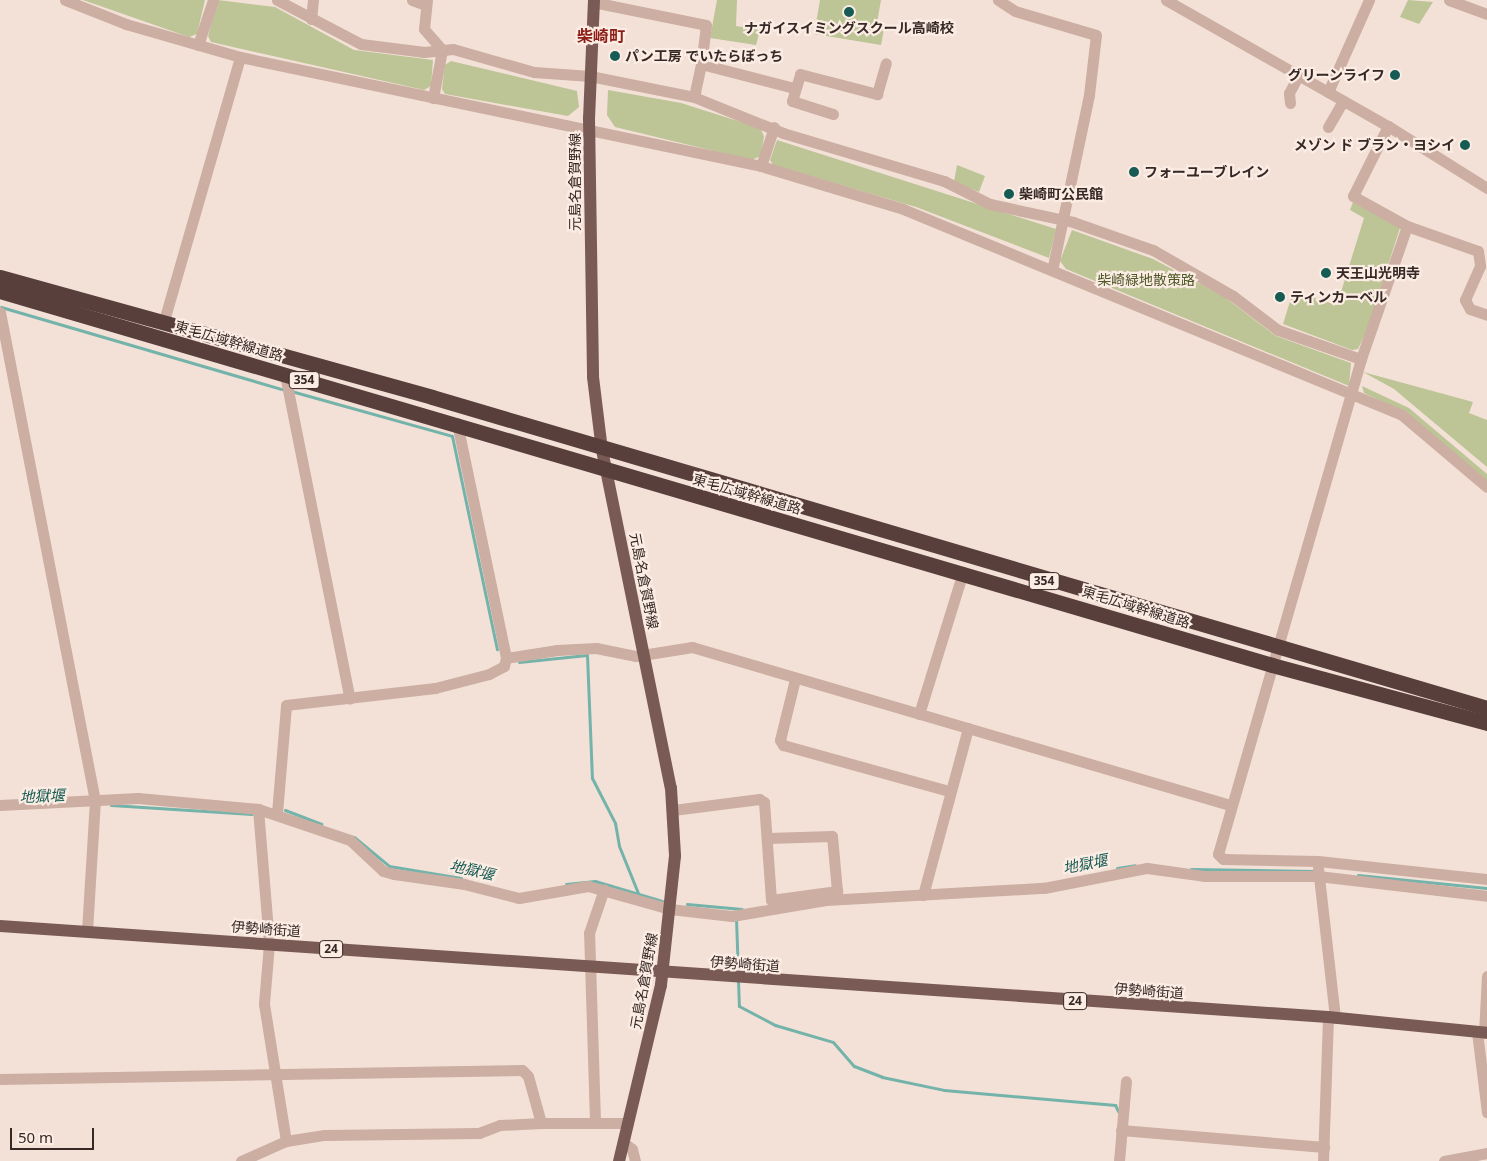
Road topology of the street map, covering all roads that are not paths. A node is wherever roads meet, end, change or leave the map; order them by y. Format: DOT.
graph roads {
  1 [pos="65,0"];
  2 [pos="213,0"];
  3 [pos="277,0"];
  4 [pos="313,0"];
  5 [pos="412,0"];
  6 [pos="998,0"];
  7 [pos="1166,0"];
  8 [pos="1369,0"];
  9 [pos="1448,0"];
  10 [pos="594,1"];
  11 [pos="427,3"];
  12 [pos="1487,14"];
  13 [pos="311,19"];
  14 [pos="198,45"];
  15 [pos="442,50"];
  16 [pos="240,57"];
  17 [pos="886,63"];
  18 [pos="701,64"];
  19 [pos="590,76"];
  20 [pos="1298,76"];
  21 [pos="794,88"];
  22 [pos="1328,92"];
  23 [pos="694,97"];
  24 [pos="433,98"];
  25 [pos="1343,101"];
  26 [pos="1290,103"];
  27 [pos="834,114"];
  28 [pos="1388,126"];
  29 [pos="1328,127"];
  30 [pos="590,128"];
  31 [pos="774,128"];
  32 [pos="761,166"];
  33 [pos="1487,188"];
  34 [pos="1064,222"];
  35 [pos="1407,226"];
  36 [pos="1052,270"];
  37 [pos="0,277"];
  38 [pos="0,291"];
  39 [pos="0,312"];
  40 [pos="1487,315"];
  41 [pos="163,324"];
  42 [pos="1361,359"];
  43 [pos="285,375"];
  44 [pos="1352,396"];
  45 [pos="457,423"];
  46 [pos="602,450"];
  47 [pos="607,470"];
  48 [pos="1487,486"];
  49 [pos="963,572"];
  50 [pos="1277,649"];
  51 [pos="643,655"];
  52 [pos="506,658"];
  53 [pos="1272,664"];
  54 [pos="795,679"];
  55 [pos="350,699"];
  56 [pos="1487,708"];
  57 [pos="919,714"];
  58 [pos="1487,723"];
  59 [pos="968,728"];
  60 [pos="949,791"];
  61 [pos="96,800"];
  62 [pos="0,805"];
  63 [pos="1230,805"];
  64 [pos="258,809"];
  65 [pos="673,810"];
  66 [pos="277,812"];
  67 [pos="768,838"];
  68 [pos="1318,861"];
  69 [pos="1318,876"];
  70 [pos="1487,879"];
  71 [pos="604,889"];
  72 [pos="923,895"];
  73 [pos="1487,896"];
  74 [pos="786,902"];
  75 [pos="670,909"];
  76 [pos="0,926"];
  77 [pos="87,931"];
  78 [pos="268,944"];
  79 [pos="589,967"];
  80 [pos="663,974"];
  81 [pos="1487,976"];
  82 [pos="1487,991"];
  83 [pos="1331,1018"];
  84 [pos="1483,1033"];
  85 [pos="274,1074"];
  86 [pos="0,1079"];
  87 [pos="1126,1081"];
  88 [pos="1487,1112"];
  89 [pos="595,1121"];
  90 [pos="541,1123"];
  91 [pos="628,1123"];
  92 [pos="1122,1130"];
  93 [pos="286,1141"];
  94 [pos="624,1142"];
  95 [pos="1324,1147"];
  96 [pos="1487,1153"];
  97 [pos="241,1161"];
  98 [pos="619,1161"];
  99 [pos="635,1161"];
  100 [pos="1119,1161"];
  101 [pos="1323,1161"];
  102 [pos="1444,1161"];
  1 -- 14 [label="street"];
  2 -- 14 [label="street"];
  3 -- 13 [label="street"];
  4 -- 13 [label="street"];
  5 -- 11 [label="street"];
  6 -- 34 [label="street"];
  7 -- 20 [label="street"];
  8 -- 22 [label="street"];
  9 -- 12 [label="street"];
  10 -- 18 [label="street"];
  10 -- 19 [label="main road, 元島名倉賀野線"];
  11 -- 15 [label="street"];
  13 -- 15 [label="street"];
  14 -- 16 [label="street"];
  15 -- 19 [label="street"];
  15 -- 24 [label="street"];
  16 -- 24 [label="street"];
  16 -- 41 [label="street"];
  17 -- 21 [label="street"];
  18 -- 21 [label="street"];
  18 -- 23 [label="street"];
  19 -- 23 [label="street"];
  19 -- 30 [label="main road, 元島名倉賀野線"];
  20 -- 22 [label="street"];
  20 -- 26 [label="street"];
  21 -- 27 [label="street"];
  22 -- 25 [label="street"];
  23 -- 31 [label="street"];
  24 -- 30 [label="street"];
  25 -- 28 [label="street"];
  25 -- 29 [label="street"];
  28 -- 33 [label="street"];
  28 -- 35 [label="street"];
  30 -- 32 [label="street"];
  30 -- 46 [label="main road, 元島名倉賀野線"];
  31 -- 32 [label="street"];
  31 -- 34 [label="street"];
  32 -- 36 [label="street"];
  34 -- 36 [label="street"];
  34 -- 42 [label="street"];
  35 -- 40 [label="street"];
  35 -- 42 [label="street"];
  36 -- 44 [label="street"];
  37 -- 41 [label="highway, 東毛広域幹線道路 / 354"];
  38 -- 43 [label="highway, 東毛広域幹線道路 / 354"];
  39 -- 61 [label="street"];
  41 -- 46 [label="highway, 東毛広域幹線道路 / 354"];
  42 -- 44 [label="street"];
  43 -- 45 [label="highway, 東毛広域幹線道路 / 354"];
  43 -- 55 [label="street"];
  44 -- 48 [label="street"];
  44 -- 50 [label="street"];
  45 -- 47 [label="highway, 東毛広域幹線道路 / 354"];
  45 -- 52 [label="street"];
  46 -- 47 [label="main road, 元島名倉賀野線"];
  46 -- 50 [label="highway, 東毛広域幹線道路 / 354"];
  47 -- 49 [label="highway, 東毛広域幹線道路 / 354"];
  47 -- 51 [label="main road, 元島名倉賀野線"];
  49 -- 53 [label="highway, 東毛広域幹線道路 / 354"];
  49 -- 57 [label="street"];
  50 -- 53 [label="street"];
  50 -- 56 [label="highway, 東毛広域幹線道路 / 354"];
  51 -- 52 [label="street"];
  51 -- 54 [label="street"];
  51 -- 65 [label="main road, 元島名倉賀野線"];
  52 -- 55 [label="street"];
  53 -- 58 [label="highway, 東毛広域幹線道路 / 354"];
  53 -- 63 [label="street"];
  54 -- 57 [label="street"];
  54 -- 60 [label="street"];
  55 -- 66 [label="street"];
  57 -- 59 [label="street"];
  59 -- 60 [label="street"];
  59 -- 63 [label="street"];
  60 -- 72 [label="street"];
  61 -- 62 [label="street"];
  61 -- 64 [label="street"];
  61 -- 77 [label="street"];
  63 -- 68 [label="street"];
  64 -- 66 [label="street"];
  64 -- 78 [label="street"];
  65 -- 67 [label="street"];
  65 -- 75 [label="main road, 元島名倉賀野線"];
  66 -- 71 [label="street"];
  67 -- 74 [label="street"];
  67 -- 74 [label="street"];
  68 -- 69 [label="street"];
  68 -- 70 [label="street"];
  69 -- 72 [label="street"];
  69 -- 73 [label="street"];
  69 -- 83 [label="street"];
  71 -- 75 [label="street"];
  71 -- 79 [label="street"];
  72 -- 74 [label="street"];
  74 -- 75 [label="street"];
  75 -- 80 [label="main road, 元島名倉賀野線"];
  76 -- 77 [label="main road, 伊勢崎街道 / 24"];
  77 -- 78 [label="main road, 伊勢崎街道 / 24"];
  78 -- 79 [label="main road, 伊勢崎街道 / 24"];
  78 -- 85 [label="street"];
  79 -- 80 [label="main road, 伊勢崎街道 / 24"];
  79 -- 89 [label="street"];
  80 -- 83 [label="main road, 伊勢崎街道 / 24"];
  80 -- 91 [label="main road, 元島名倉賀野線"];
  81 -- 82 [label="street"];
  82 -- 84 [label="street"];
  83 -- 84 [label="main road, 伊勢崎街道 / 24"];
  83 -- 95 [label="street"];
  84 -- 88 [label="street"];
  85 -- 86 [label="street"];
  85 -- 90 [label="street"];
  85 -- 93 [label="street"];
  87 -- 92 [label="street"];
  89 -- 90 [label="street"];
  89 -- 91 [label="street"];
  90 -- 93 [label="street"];
  91 -- 94 [label="main road, 元島名倉賀野線"];
  92 -- 95 [label="street"];
  92 -- 100 [label="street"];
  93 -- 97 [label="street"];
  94 -- 98 [label="main road, 元島名倉賀野線"];
  94 -- 99 [label="street"];
  95 -- 101 [label="street"];
  96 -- 102 [label="street"];
}
